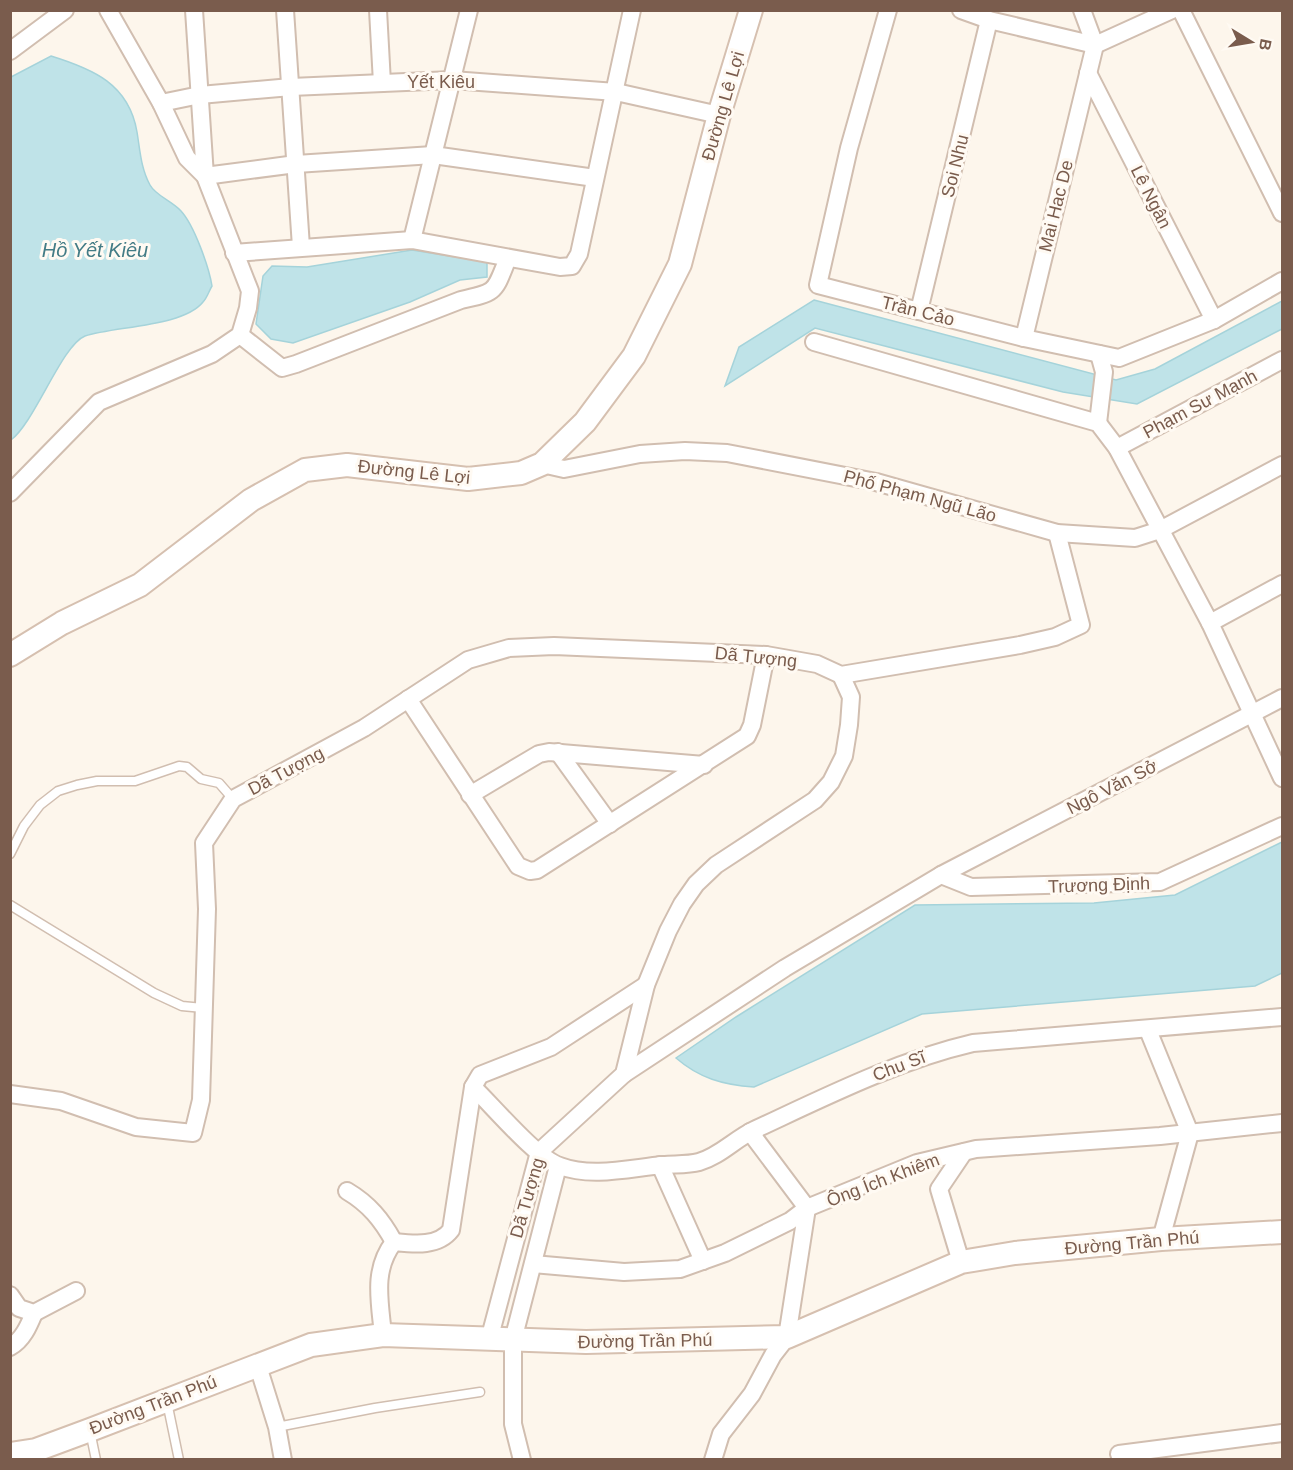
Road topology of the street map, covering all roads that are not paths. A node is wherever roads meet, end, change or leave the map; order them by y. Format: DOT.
graph roads {
  1 [pos="65,10"];
  2 [pos="108,10"];
  3 [pos="194,10"];
  4 [pos="285,10"];
  5 [pos="378,10"];
  6 [pos="469,10"];
  7 [pos="632,10"];
  8 [pos="751,10"];
  9 [pos="888,10"];
  10 [pos="961,10"];
  11 [pos="1082,10"];
  12 [pos="1172,10"];
  13 [pos="1181,10"];
  14 [pos="989,20"];
  15 [pos="13,43"];
  16 [pos="1095,45"];
  17 [pos="1088,73"];
  18 [pos="452,80"];
  19 [pos="382,82"];
  20 [pos="291,87"];
  21 [pos="616,92"];
  22 [pos="200,95"];
  23 [pos="161,103"];
  24 [pos="719,115"];
  25 [pos="433,155"];
  26 [pos="296,164"];
  27 [pos="205,176"];
  28 [pos="595,178"];
  29 [pos="1282,213"];
  30 [pos="412,240"];
  31 [pos="301,247"];
  32 [pos="234,253"];
  33 [pos="508,258"];
  34 [pos="1282,281"];
  35 [pos="919,311"];
  36 [pos="1214,320"];
  37 [pos="240,335"];
  38 [pos="1024,338"];
  39 [pos="814,342"];
  40 [pos="1099,354"];
  41 [pos="1282,360"];
  42 [pos="1099,418"];
  43 [pos="1117,448"];
  44 [pos="542,464"];
  45 [pos="1282,465"];
  46 [pos="10,493"];
  47 [pos="1160,530"];
  48 [pos="1057,532"];
  49 [pos="1282,584"];
  50 [pos="1210,623"];
  51 [pos="10,655"];
  52 [pos="766,655"];
  53 [pos="841,675"];
  54 [pos="1282,698"];
  55 [pos="408,699"];
  56 [pos="1252,714"];
  57 [pos="558,752"];
  58 [pos="704,765"];
  59 [pos="1282,778"];
  60 [pos="470,795"];
  61 [pos="233,799"];
  62 [pos="610,824"];
  63 [pos="1282,826"];
  64 [pos="10,854"];
  65 [pos="941,874"];
  66 [pos="10,905"];
  67 [pos="646,985"];
  68 [pos="203,1008"];
  69 [pos="1282,1017"];
  70 [pos="1148,1030"];
  71 [pos="624,1074"];
  72 [pos="473,1087"];
  73 [pos="10,1094"];
  74 [pos="1282,1123"];
  75 [pos="750,1132"];
  76 [pos="1190,1133"];
  77 [pos="539,1152"];
  78 [pos="964,1152"];
  79 [pos="660,1165"];
  80 [pos="558,1166"];
  81 [pos="346,1191"];
  82 [pos="807,1208"];
  83 [pos="1282,1232"];
  84 [pos="1161,1239"];
  85 [pos="394,1242"];
  86 [pos="703,1261"];
  87 [pos="961,1262"];
  88 [pos="533,1264"];
  89 [pos="76,1291"];
  90 [pos="10,1294"];
  91 [pos="34,1312"];
  92 [pos="383,1335"];
  93 [pos="787,1337"];
  94 [pos="489,1340"];
  95 [pos="513,1340"];
  96 [pos="10,1347"];
  97 [pos="257,1363"];
  98 [pos="480,1392"];
  99 [pos="167,1402"];
  100 [pos="277,1427"];
  101 [pos="90,1430"];
  102 [pos="1282,1433"];
  103 [pos="10,1454"];
  104 [pos="1119,1454"];
  105 [pos="37,1455"];
  106 [pos="96,1460"];
  107 [pos="179,1460"];
  108 [pos="283,1460"];
  109 [pos="522,1460"];
  110 [pos="713,1460"];
  1 -- 15 [label="street"];
  2 -- 23 [label="street"];
  3 -- 22 [label="street"];
  4 -- 20 [label="street"];
  5 -- 19 [label="street"];
  6 -- 18 [label="street"];
  7 -- 21 [label="street"];
  8 -- 24 [label="main road, Đường Lê Lợi"];
  9 -- 35 [label="street, Trần Cảo"];
  10 -- 14 [label="street"];
  11 -- 16 [label="street"];
  12 -- 16 [label="street"];
  13 -- 29 [label="street"];
  14 -- 16 [label="street"];
  14 -- 35 [label="street, Soi Nhu"];
  16 -- 17 [label="street, Mai Hac De"];
  17 -- 36 [label="street, Lê Ngân"];
  17 -- 38 [label="street, Mai Hac De"];
  18 -- 19 [label="street, Yết Kiêu"];
  18 -- 21 [label="street, Yết Kiêu"];
  18 -- 25 [label="street"];
  19 -- 20 [label="street, Yết Kiêu"];
  20 -- 22 [label="street, Yết Kiêu"];
  20 -- 26 [label="street"];
  21 -- 24 [label="street, Yết Kiêu"];
  21 -- 28 [label="street"];
  22 -- 23 [label="street, Yết Kiêu"];
  22 -- 27 [label="street"];
  23 -- 27 [label="street"];
  24 -- 44 [label="main road, Đường Lê Lợi"];
  25 -- 26 [label="street"];
  25 -- 28 [label="street"];
  25 -- 30 [label="street"];
  26 -- 27 [label="street"];
  26 -- 31 [label="street"];
  27 -- 32 [label="street"];
  28 -- 33 [label="street"];
  30 -- 31 [label="street"];
  30 -- 33 [label="street"];
  31 -- 32 [label="street"];
  32 -- 37 [label="street"];
  33 -- 37 [label="street"];
  34 -- 36 [label="street, Trần Cảo"];
  35 -- 38 [label="street, Trần Cảo"];
  36 -- 40 [label="street, Trần Cảo"];
  37 -- 46 [label="street"];
  38 -- 40 [label="street, Trần Cảo"];
  39 -- 42 [label="street"];
  40 -- 42 [label="street"];
  41 -- 43 [label="street, Phạm Sư Mạnh"];
  42 -- 43 [label="street"];
  43 -- 47 [label="street"];
  44 -- 48 [label="street, Phố Phạm Ngũ Lão"];
  44 -- 51 [label="main road, Đường Lê Lợi"];
  45 -- 47 [label="street, Phố Phạm Ngũ Lão"];
  47 -- 48 [label="street, Phố Phạm Ngũ Lão"];
  47 -- 50 [label="street"];
  48 -- 53 [label="street"];
  49 -- 50 [label="street"];
  50 -- 56 [label="street"];
  52 -- 53 [label="street, Dã Tượng"];
  52 -- 55 [label="street, Dã Tượng"];
  52 -- 58 [label="street"];
  53 -- 67 [label="street"];
  54 -- 56 [label="street, Ngô Văn Sở"];
  55 -- 60 [label="street"];
  55 -- 61 [label="street, Dã Tượng"];
  56 -- 59 [label="street"];
  56 -- 65 [label="street, Ngô Văn Sở"];
  57 -- 58 [label="street"];
  57 -- 60 [label="street"];
  57 -- 62 [label="street"];
  58 -- 62 [label="street"];
  60 -- 62 [label="street"];
  61 -- 64 [label="lane"];
  61 -- 68 [label="street, Dã Tượng"];
  63 -- 65 [label="street, Trương Định"];
  65 -- 71 [label="street, Ngô Văn Sở"];
  66 -- 68 [label="lane"];
  67 -- 71 [label="street"];
  67 -- 72 [label="street"];
  68 -- 73 [label="street, Dã Tượng"];
  69 -- 70 [label="street, Chu Sĩ"];
  70 -- 75 [label="street, Chu Sĩ"];
  70 -- 76 [label="street"];
  71 -- 77 [label="street, Dã Tượng"];
  72 -- 77 [label="street, Chu Sĩ"];
  72 -- 85 [label="street"];
  74 -- 76 [label="street, Ông Ích Khiêm"];
  75 -- 79 [label="street, Chu Sĩ"];
  75 -- 82 [label="street"];
  76 -- 78 [label="street, Ông Ích Khiêm"];
  76 -- 84 [label="street"];
  77 -- 80 [label="street, Chu Sĩ"];
  77 -- 94 [label="street, Dã Tượng"];
  78 -- 82 [label="street, Ông Ích Khiêm"];
  78 -- 87 [label="street"];
  79 -- 80 [label="street, Chu Sĩ"];
  79 -- 86 [label="street"];
  80 -- 88 [label="street"];
  81 -- 85 [label="street"];
  82 -- 86 [label="street, Ông Ích Khiêm"];
  82 -- 93 [label="street"];
  83 -- 84 [label="main road, Đường Trần Phú"];
  84 -- 87 [label="main road, Đường Trần Phú"];
  85 -- 92 [label="street"];
  86 -- 88 [label="street, Ông Ích Khiêm"];
  87 -- 93 [label="main road, Đường Trần Phú"];
  88 -- 95 [label="street"];
  89 -- 91 [label="street"];
  90 -- 91 [label="street"];
  91 -- 96 [label="street"];
  92 -- 94 [label="main road, Đường Trần Phú"];
  92 -- 97 [label="main road, Đường Trần Phú"];
  93 -- 95 [label="main road, Đường Trần Phú"];
  93 -- 110 [label="street"];
  94 -- 95 [label="main road, Đường Trần Phú"];
  95 -- 109 [label="street"];
  97 -- 99 [label="main road, Đường Trần Phú"];
  97 -- 100 [label="street"];
  98 -- 100 [label="lane"];
  99 -- 101 [label="main road, Đường Trần Phú"];
  99 -- 107 [label="lane"];
  100 -- 108 [label="street"];
  101 -- 105 [label="main road, Đường Trần Phú"];
  101 -- 106 [label="lane"];
  102 -- 104 [label="street"];
  103 -- 105 [label="main road, Đường Trần Phú"];
}
